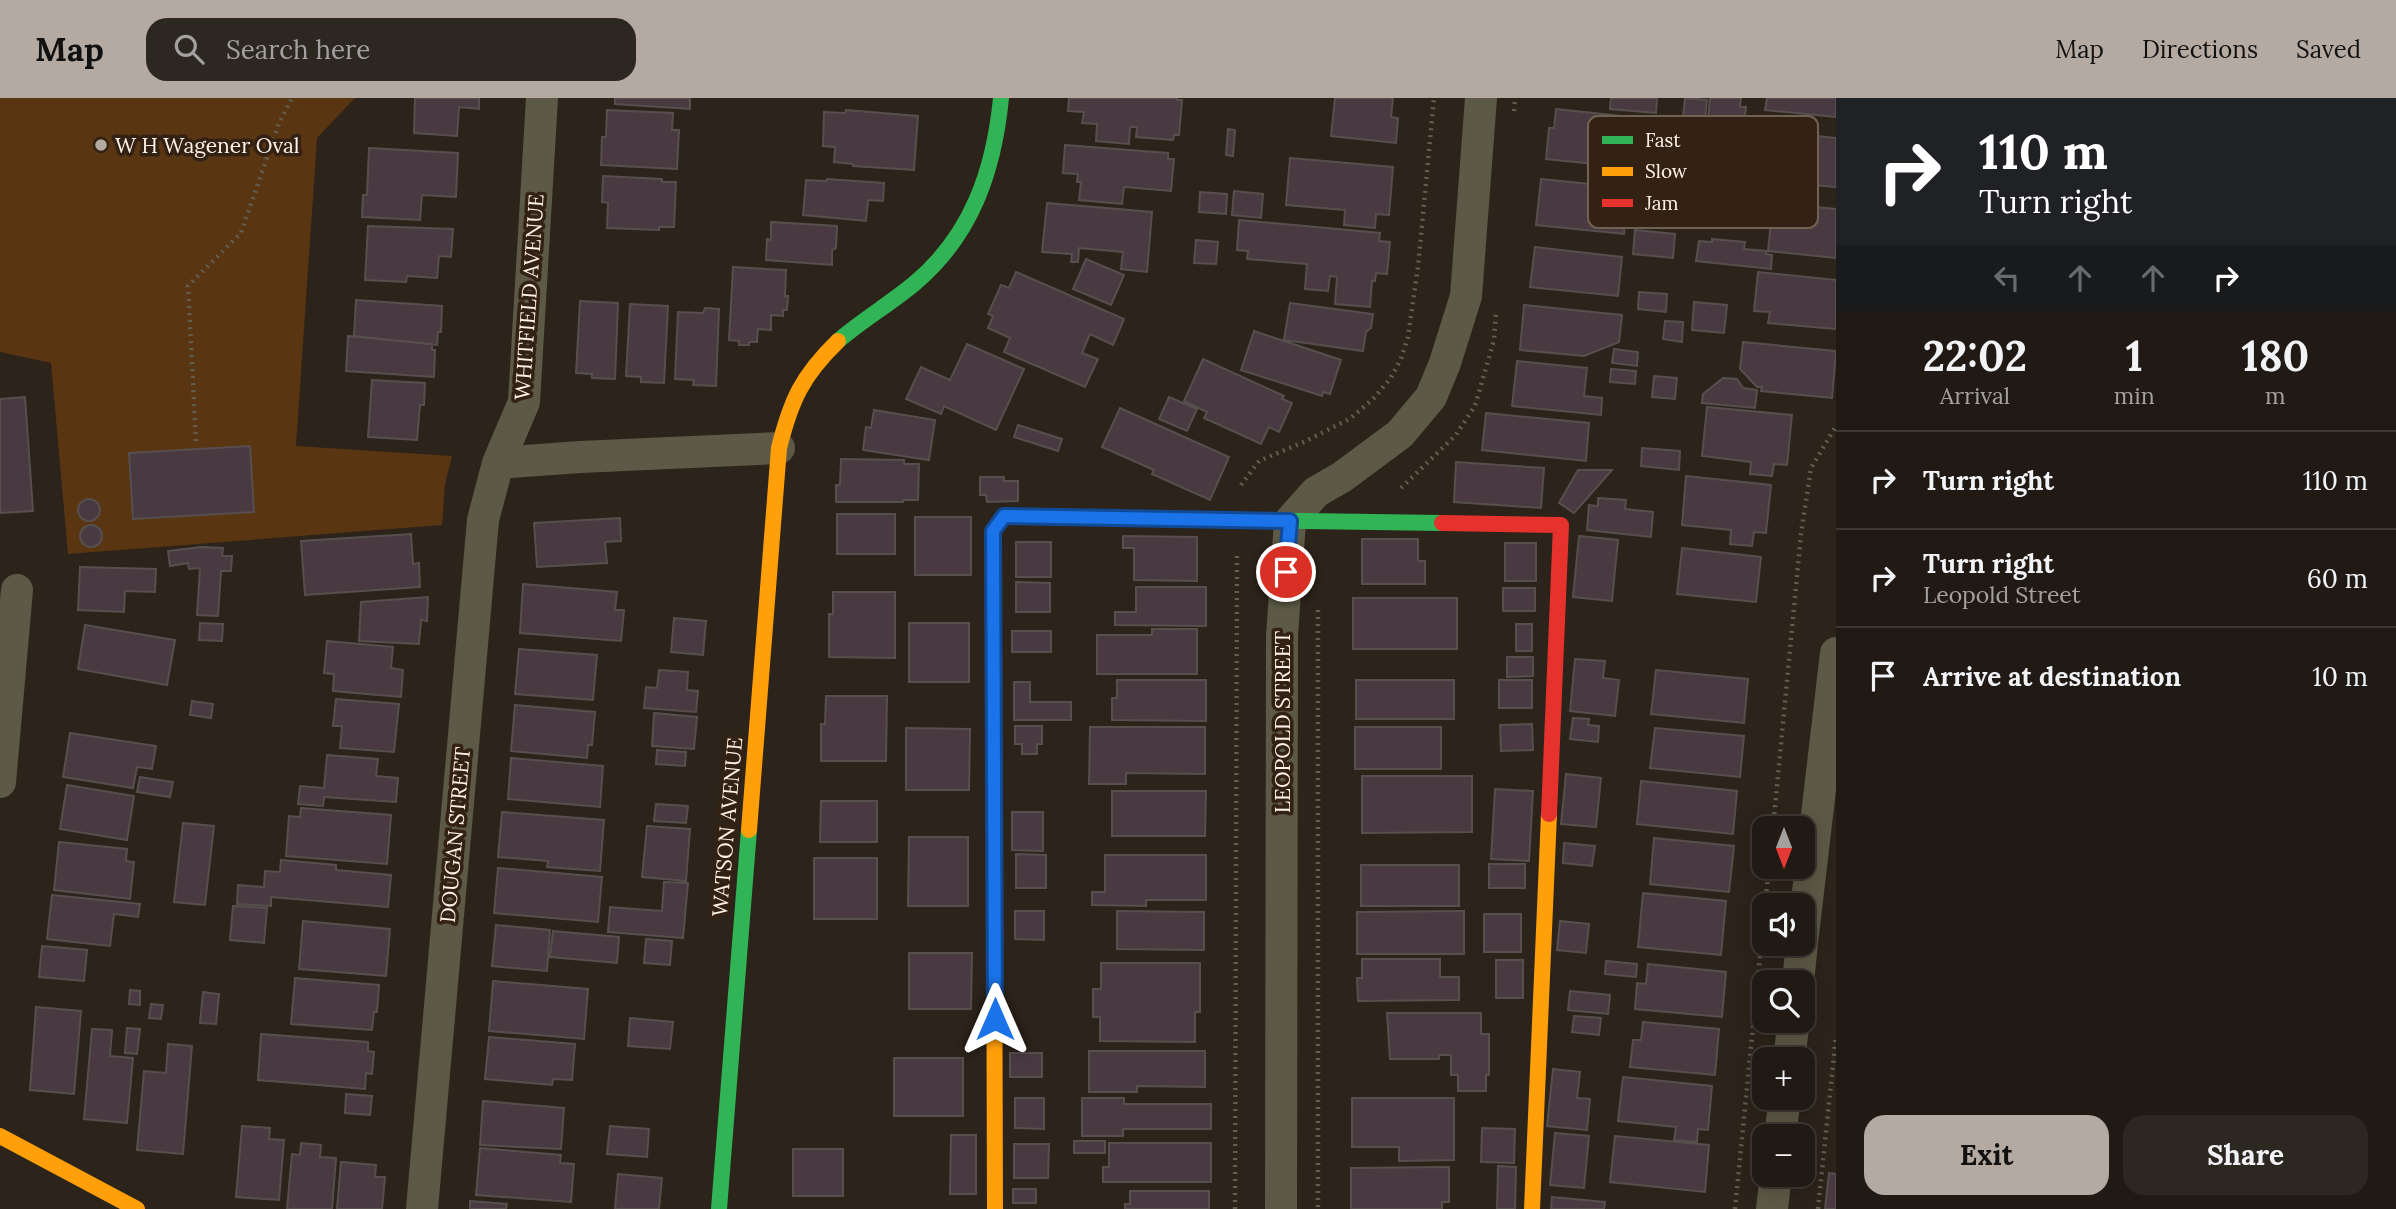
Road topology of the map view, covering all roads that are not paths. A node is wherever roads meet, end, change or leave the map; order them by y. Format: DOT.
graph roads {
  1 [pos="542,98"];
  2 [pos="1001,98"];
  3 [pos="1481,98"];
  4 [pos="779,448"];
  5 [pos="498,463"];
  6 [pos="1290,521"];
  7 [pos="17,590"];
  8 [pos="1836,653"];
  9 [pos="0,782"];
  10 [pos="1808,893"];
  11 [pos="0,1136"];
  12 [pos="1775,1187"];
  13 [pos="137,1209"];
  14 [pos="422,1209"];
  15 [pos="719,1209"];
  16 [pos="995,1209"];
  17 [pos="1281,1209"];
  18 [pos="1532,1209"];
  19 [pos="1772,1209"];
  1 -- 5 [label="street, WHITFIELD AVENUE"];
  2 -- 4 [label="street, WATSON AVENUE"];
  3 -- 6 [label="street"];
  4 -- 5 [label="street"];
  4 -- 15 [label="street, WATSON AVENUE"];
  5 -- 14 [label="street, DOUGAN STREET"];
  6 -- 16 [label="street"];
  6 -- 17 [label="street, LEOPOLD STREET"];
  6 -- 18 [label="street"];
  7 -- 9 [label="street"];
  8 -- 10 [label="street"];
  11 -- 13 [label="street"];
  12 -- 19 [label="street"];
}
